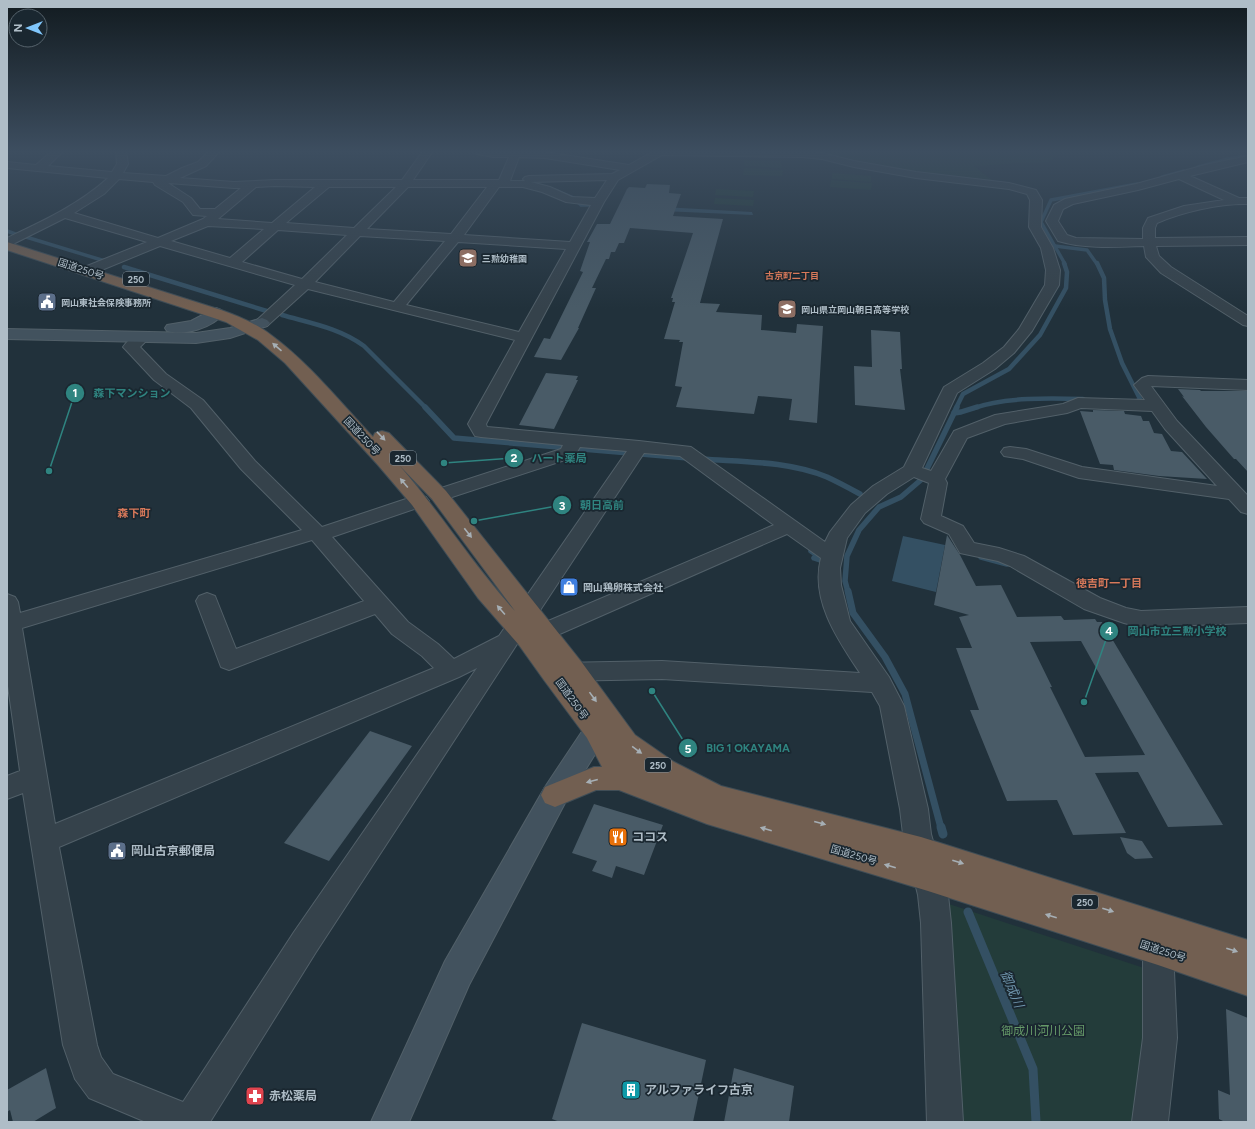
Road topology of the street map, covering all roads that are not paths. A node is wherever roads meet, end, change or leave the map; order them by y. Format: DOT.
graph roads {
  1 [pos="83,204"];
  2 [pos="190,204"];
  3 [pos="229,204"];
  4 [pos="302,204"];
  5 [pos="386,204"];
  6 [pos="484,204"];
  7 [pos="591,204"];
  8 [pos="1037,204"];
  9 [pos="1065,204"];
  10 [pos="1218,204"];
  11 [pos="218,213"];
  12 [pos="63,214"];
  13 [pos="208,222"];
  14 [pos="276,226"];
  15 [pos="1044,227"];
  16 [pos="357,232"];
  17 [pos="455,238"];
  18 [pos="157,241"];
  19 [pos="1248,241"];
  20 [pos="8,242"];
  21 [pos="1149,243"];
  22 [pos="575,246"];
  23 [pos="232,263"];
  24 [pos="93,269"];
  25 [pos="305,284"];
  26 [pos="397,307"];
  27 [pos="216,313"];
  28 [pos="1248,322"];
  29 [pos="7,325"];
  30 [pos="251,325"];
  31 [pos="137,333"];
  32 [pos="7,334"];
  33 [pos="524,338"];
  34 [pos="1248,385"];
  35 [pos="1157,406"];
  36 [pos="572,445"];
  37 [pos="636,451"];
  38 [pos="1010,452"];
  39 [pos="924,475"];
  40 [pos="1237,489"];
  41 [pos="439,495"];
  42 [pos="419,501"];
  43 [pos="1248,508"];
  44 [pos="789,526"];
  45 [pos="318,534"];
  46 [pos="832,555"];
  47 [pos="207,601"];
  48 [pos="379,604"];
  49 [pos="9,613"];
  50 [pos="1248,615"];
  51 [pos="524,630"];
  52 [pos="451,671"];
  53 [pos="563,672"];
  54 [pos="880,683"];
  55 [pos="603,727"];
  56 [pos="34,777"];
  57 [pos="643,786"];
  58 [pos="7,788"];
  59 [pos="555,795"];
  60 [pos="44,842"];
  61 [pos="924,864"];
  62 [pos="1158,949"];
  63 [pos="1248,956"];
  64 [pos="1248,980"];
  65 [pos="190,1122"];
  66 [pos="390,1122"];
  67 [pos="945,1122"];
  68 [pos="1150,1122"];
  1 -- 12 [label="street"];
  2 -- 11 [label="street"];
  3 -- 11 [label="street"];
  4 -- 14 [label="street"];
  5 -- 16 [label="street"];
  6 -- 17 [label="street"];
  7 -- 22 [label="street"];
  8 -- 15 [label="street"];
  9 -- 15 [label="street"];
  10 -- 21 [label="street"];
  11 -- 13 [label="street"];
  12 -- 18 [label="street"];
  12 -- 20 [label="street"];
  13 -- 14 [label="street"];
  13 -- 18 [label="street"];
  14 -- 16 [label="street"];
  14 -- 23 [label="street"];
  15 -- 21 [label="street"];
  15 -- 39 [label="street"];
  16 -- 17 [label="street"];
  16 -- 25 [label="street"];
  17 -- 22 [label="street"];
  17 -- 26 [label="street"];
  18 -- 23 [label="street"];
  18 -- 24 [label="street"];
  19 -- 21 [label="street"];
  20 -- 24 [label="highway, 国道250号 / 250"];
  21 -- 28 [label="street"];
  22 -- 33 [label="street"];
  23 -- 25 [label="street"];
  24 -- 27 [label="highway, 国道250号 / 250"];
  24 -- 30 [label="highway, 国道250号 / 250"];
  25 -- 26 [label="street"];
  25 -- 30 [label="street"];
  26 -- 33 [label="street"];
  27 -- 30 [label="highway, 国道250号 / 250"];
  27 -- 31 [label="street"];
  29 -- 31 [label="street"];
  30 -- 31 [label="street"];
  30 -- 41 [label="highway, 国道250号 / 250, one-way"];
  42 -- 30 [label="highway, 国道250号 / 250, one-way"];
  31 -- 32 [label="street"];
  31 -- 45 [label="street"];
  33 -- 36 [label="street"];
  34 -- 35 [label="street"];
  35 -- 39 [label="street"];
  35 -- 40 [label="street"];
  36 -- 37 [label="street"];
  36 -- 41 [label="street"];
  37 -- 44 [label="street"];
  37 -- 51 [label="street"];
  38 -- 40 [label="street"];
  39 -- 46 [label="street"];
  39 -- 50 [label="street"];
  40 -- 43 [label="street"];
  41 -- 51 [label="highway, 国道250号 / 250, one-way"];
  42 -- 45 [label="street"];
  51 -- 42 [label="highway, 国道250号 / 250, one-way"];
  44 -- 46 [label="street"];
  44 -- 51 [label="street"];
  45 -- 48 [label="street"];
  45 -- 49 [label="street"];
  46 -- 54 [label="street"];
  47 -- 48 [label="street"];
  48 -- 52 [label="street"];
  49 -- 56 [label="street"];
  51 -- 52 [label="street"];
  51 -- 53 [label="highway, 国道250号 / 250"];
  51 -- 65 [label="street"];
  52 -- 60 [label="street"];
  53 -- 54 [label="street"];
  53 -- 55 [label="highway, 国道250号 / 250"];
  54 -- 61 [label="street"];
  55 -- 57 [label="highway, 国道250号 / 250"];
  55 -- 59 [label="street"];
  55 -- 61 [label="highway, 国道250号 / 250, one-way"];
  56 -- 58 [label="street"];
  56 -- 60 [label="street"];
  57 -- 59 [label="highway, one-way"];
  61 -- 57 [label="highway, 国道250号 / 250, one-way"];
  59 -- 66 [label="street"];
  60 -- 65 [label="street"];
  62 -- 61 [label="highway, 国道250号 / 250, one-way"];
  61 -- 63 [label="highway, 国道250号 / 250, one-way"];
  61 -- 67 [label="street"];
  62 -- 64 [label="highway, 国道250号 / 250"];
  62 -- 68 [label="street"];
}
